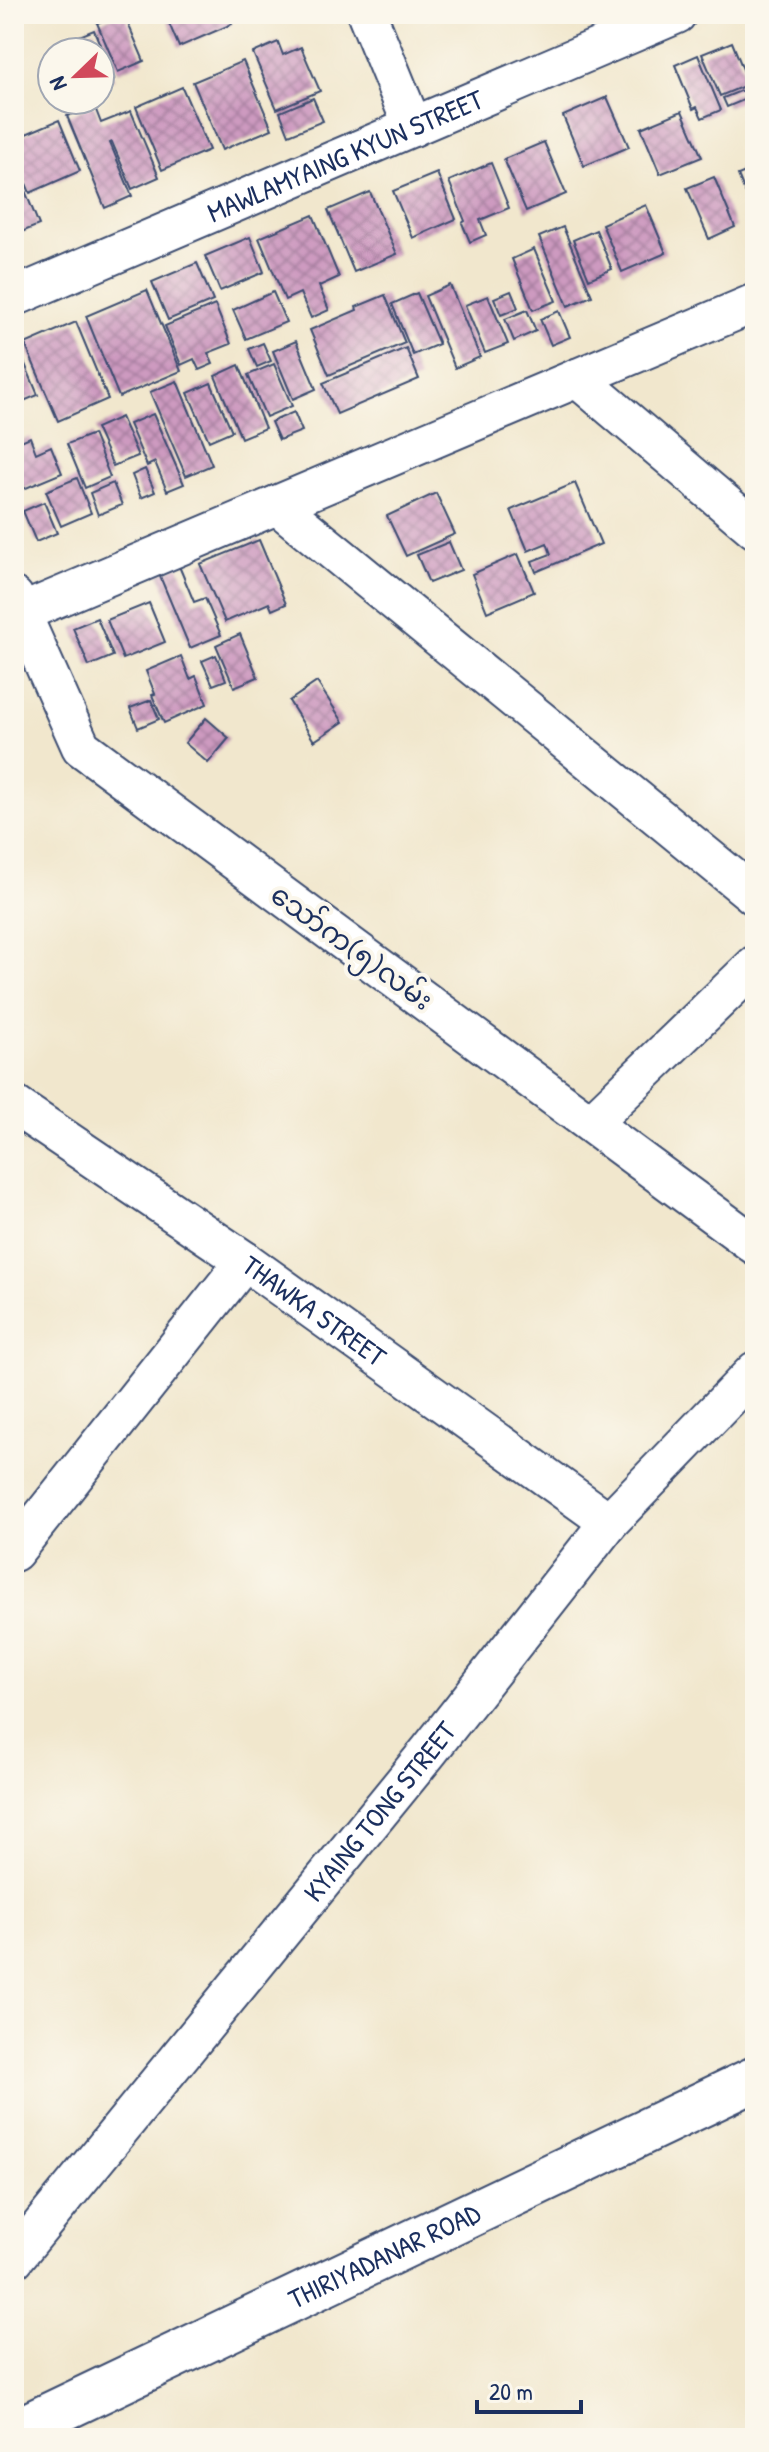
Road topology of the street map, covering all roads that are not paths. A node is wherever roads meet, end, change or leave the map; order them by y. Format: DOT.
graph roads {
  1 [pos="367,14"];
  2 [pos="677,14"];
  3 [pos="413,127"];
  4 [pos="14,297"];
  5 [pos="755,303"];
  6 [pos="577,378"];
  7 [pos="277,505"];
  8 [pos="755,529"];
  9 [pos="18,605"];
  10 [pos="755,896"];
  11 [pos="755,965"];
  12 [pos="14,1105"];
  13 [pos="591,1123"];
  14 [pos="755,1245"];
  15 [pos="245,1261"];
  16 [pos="755,1371"];
  17 [pos="609,1522"];
  18 [pos="14,1552"];
  19 [pos="755,2079"];
  20 [pos="14,2259"];
  21 [pos="14,2432"];
  1 -- 3 [label="street"];
  2 -- 3 [label="street, MAWLAMYAING KYUN STREET"];
  3 -- 4 [label="street, MAWLAMYAING KYUN STREET"];
  5 -- 6 [label="street"];
  6 -- 7 [label="street"];
  6 -- 8 [label="street"];
  7 -- 9 [label="street"];
  7 -- 10 [label="street"];
  9 -- 13 [label="street, သော်က(၅)လမ်း"];
  11 -- 13 [label="street"];
  12 -- 15 [label="street, THAWKA STREET"];
  13 -- 14 [label="street, သော်က(၅)လမ်း"];
  15 -- 17 [label="street, THAWKA STREET"];
  15 -- 18 [label="street"];
  16 -- 17 [label="street, KYAING TONG STREET"];
  17 -- 20 [label="street, KYAING TONG STREET"];
  19 -- 21 [label="main road, THIRIYADANAR ROAD"];
}
